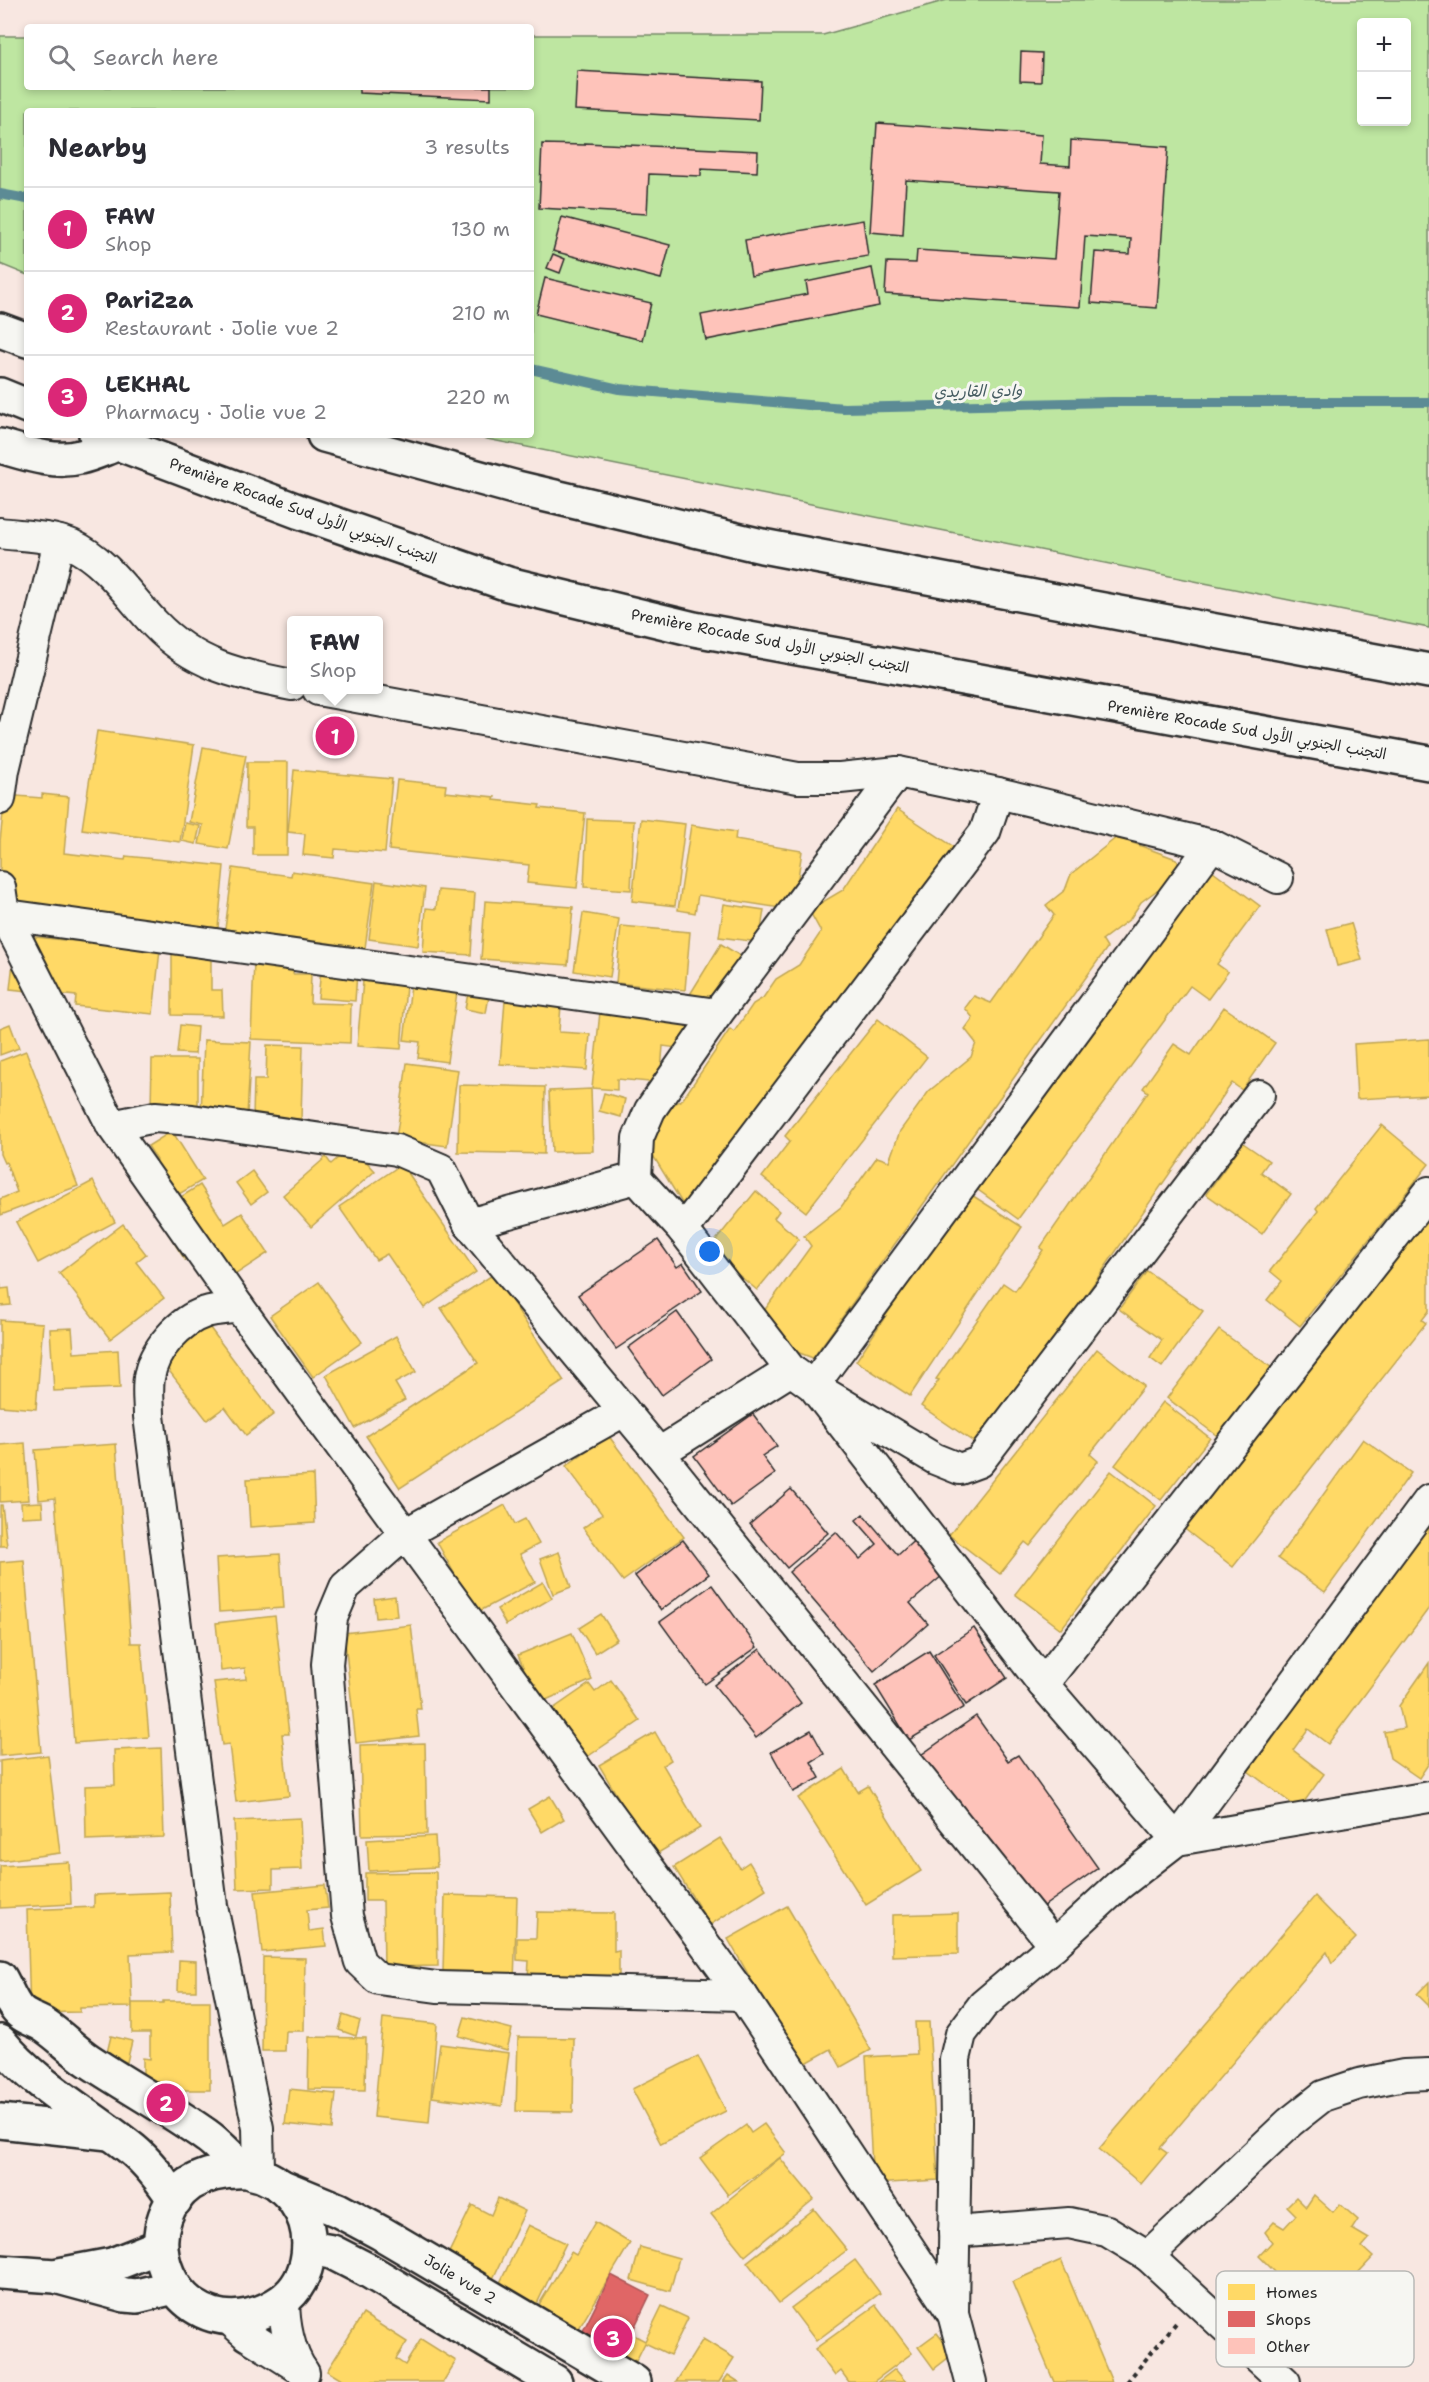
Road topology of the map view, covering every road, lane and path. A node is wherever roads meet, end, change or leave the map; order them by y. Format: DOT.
graph roads {
  1 [pos="0,330"];
  2 [pos="24,338"];
  3 [pos="0,395"];
  4 [pos="24,405"];
  5 [pos="335,438"];
  6 [pos="106,439"];
  7 [pos="0,446"];
  8 [pos="0,533"];
  9 [pos="59,541"];
  10 [pos="1429,671"];
  11 [pos="287,684"];
  12 [pos="340,694"];
  13 [pos="1429,764"];
  14 [pos="898,772"];
  15 [pos="998,792"];
  16 [pos="0,799"];
  17 [pos="1212,845"];
  18 [pos="1278,878"];
  19 [pos="1,905"];
  20 [pos="717,1014"];
  21 [pos="1259,1095"];
  22 [pos="112,1126"];
  23 [pos="636,1178"];
  24 [pos="1429,1192"];
  25 [pos="469,1224"];
  26 [pos="683,1230"];
  27 [pos="239,1308"];
  28 [pos="802,1378"];
  29 [pos="624,1411"];
  30 [pos="659,1453"];
  31 [pos="1429,1500"];
  32 [pos="405,1534"];
  33 [pos="1043,1684"];
  34 [pos="1429,1797"];
  35 [pos="1177,1840"];
  36 [pos="1054,1945"];
  37 [pos="0,1978"];
  38 [pos="741,1995"];
  39 [pos="0,2042"];
  40 [pos="1429,2074"];
  41 [pos="0,2121"];
  42 [pos="109,2133"];
  43 [pos="264,2178"];
  44 [pos="176,2200"];
  45 [pos="954,2232"];
  46 [pos="160,2246"];
  47 [pos="309,2248"];
  48 [pos="1148,2256"];
  49 [pos="0,2272"];
  50 [pos="55,2276"];
  51 [pos="174,2288"];
  52 [pos="284,2299"];
  53 [pos="1196,2300"];
  54 [pos="953,2314"];
  55 [pos="228,2318"];
  56 [pos="1216,2318"];
  57 [pos="1269,2367"];
  58 [pos="306,2375"];
  59 [pos="555,2382"];
  60 [pos="634,2382"];
  61 [pos="971,2382"];
  62 [pos="1127,2382"];
  63 [pos="1285,2382"];
  1 -- 2 [label="main road"];
  3 -- 4 [label="main road"];
  5 -- 10 [label="main road"];
  6 -- 7 [label="main road"];
  6 -- 13 [label="main road, Première Rocade Sud التجنب الجنوبي الأول"];
  8 -- 9 [label="street"];
  9 -- 11 [label="street"];
  9 -- 16 [label="street"];
  12 -- 14 [label="street"];
  14 -- 15 [label="street"];
  14 -- 20 [label="street"];
  15 -- 17 [label="street"];
  15 -- 26 [label="street"];
  17 -- 18 [label="street"];
  17 -- 28 [label="street"];
  19 -- 20 [label="street"];
  19 -- 22 [label="street"];
  20 -- 23 [label="street"];
  21 -- 28 [label="street"];
  22 -- 25 [label="street"];
  22 -- 27 [label="street"];
  23 -- 25 [label="street"];
  23 -- 26 [label="street"];
  24 -- 33 [label="street"];
  25 -- 29 [label="street"];
  26 -- 28 [label="street"];
  27 -- 32 [label="street"];
  27 -- 43 [label="street"];
  28 -- 30 [label="street"];
  28 -- 33 [label="street"];
  29 -- 30 [label="street"];
  29 -- 32 [label="street"];
  30 -- 36 [label="street"];
  31 -- 35 [label="street"];
  32 -- 38 [label="street"];
  32 -- 38 [label="street"];
  33 -- 35 [label="street"];
  34 -- 35 [label="street"];
  35 -- 36 [label="street"];
  36 -- 45 [label="street"];
  37 -- 43 [label="main road"];
  38 -- 54 [label="street"];
  39 -- 42 [label="main road"];
  40 -- 48 [label="street"];
  41 -- 42 [label="main road"];
  42 -- 44 [label="main road"];
  43 -- 44 [label="main road"];
  43 -- 47 [label="main road"];
  43 -- 60 [label="main road, Jolie vue 2"];
  44 -- 46 [label="main road"];
  45 -- 48 [label="street"];
  45 -- 54 [label="street"];
  46 -- 50 [label="main road"];
  46 -- 51 [label="main road"];
  47 -- 52 [label="main road"];
  47 -- 59 [label="main road"];
  48 -- 53 [label="street"];
  49 -- 50 [label="main road"];
  50 -- 51 [label="main road"];
  51 -- 55 [label="main road"];
  52 -- 55 [label="main road"];
  52 -- 58 [label="street"];
  53 -- 56 [label="street"];
  53 -- 62 [label="path"];
  54 -- 61 [label="street"];
  55 -- 58 [label="street"];
  57 -- 63 [label="street"];
}
